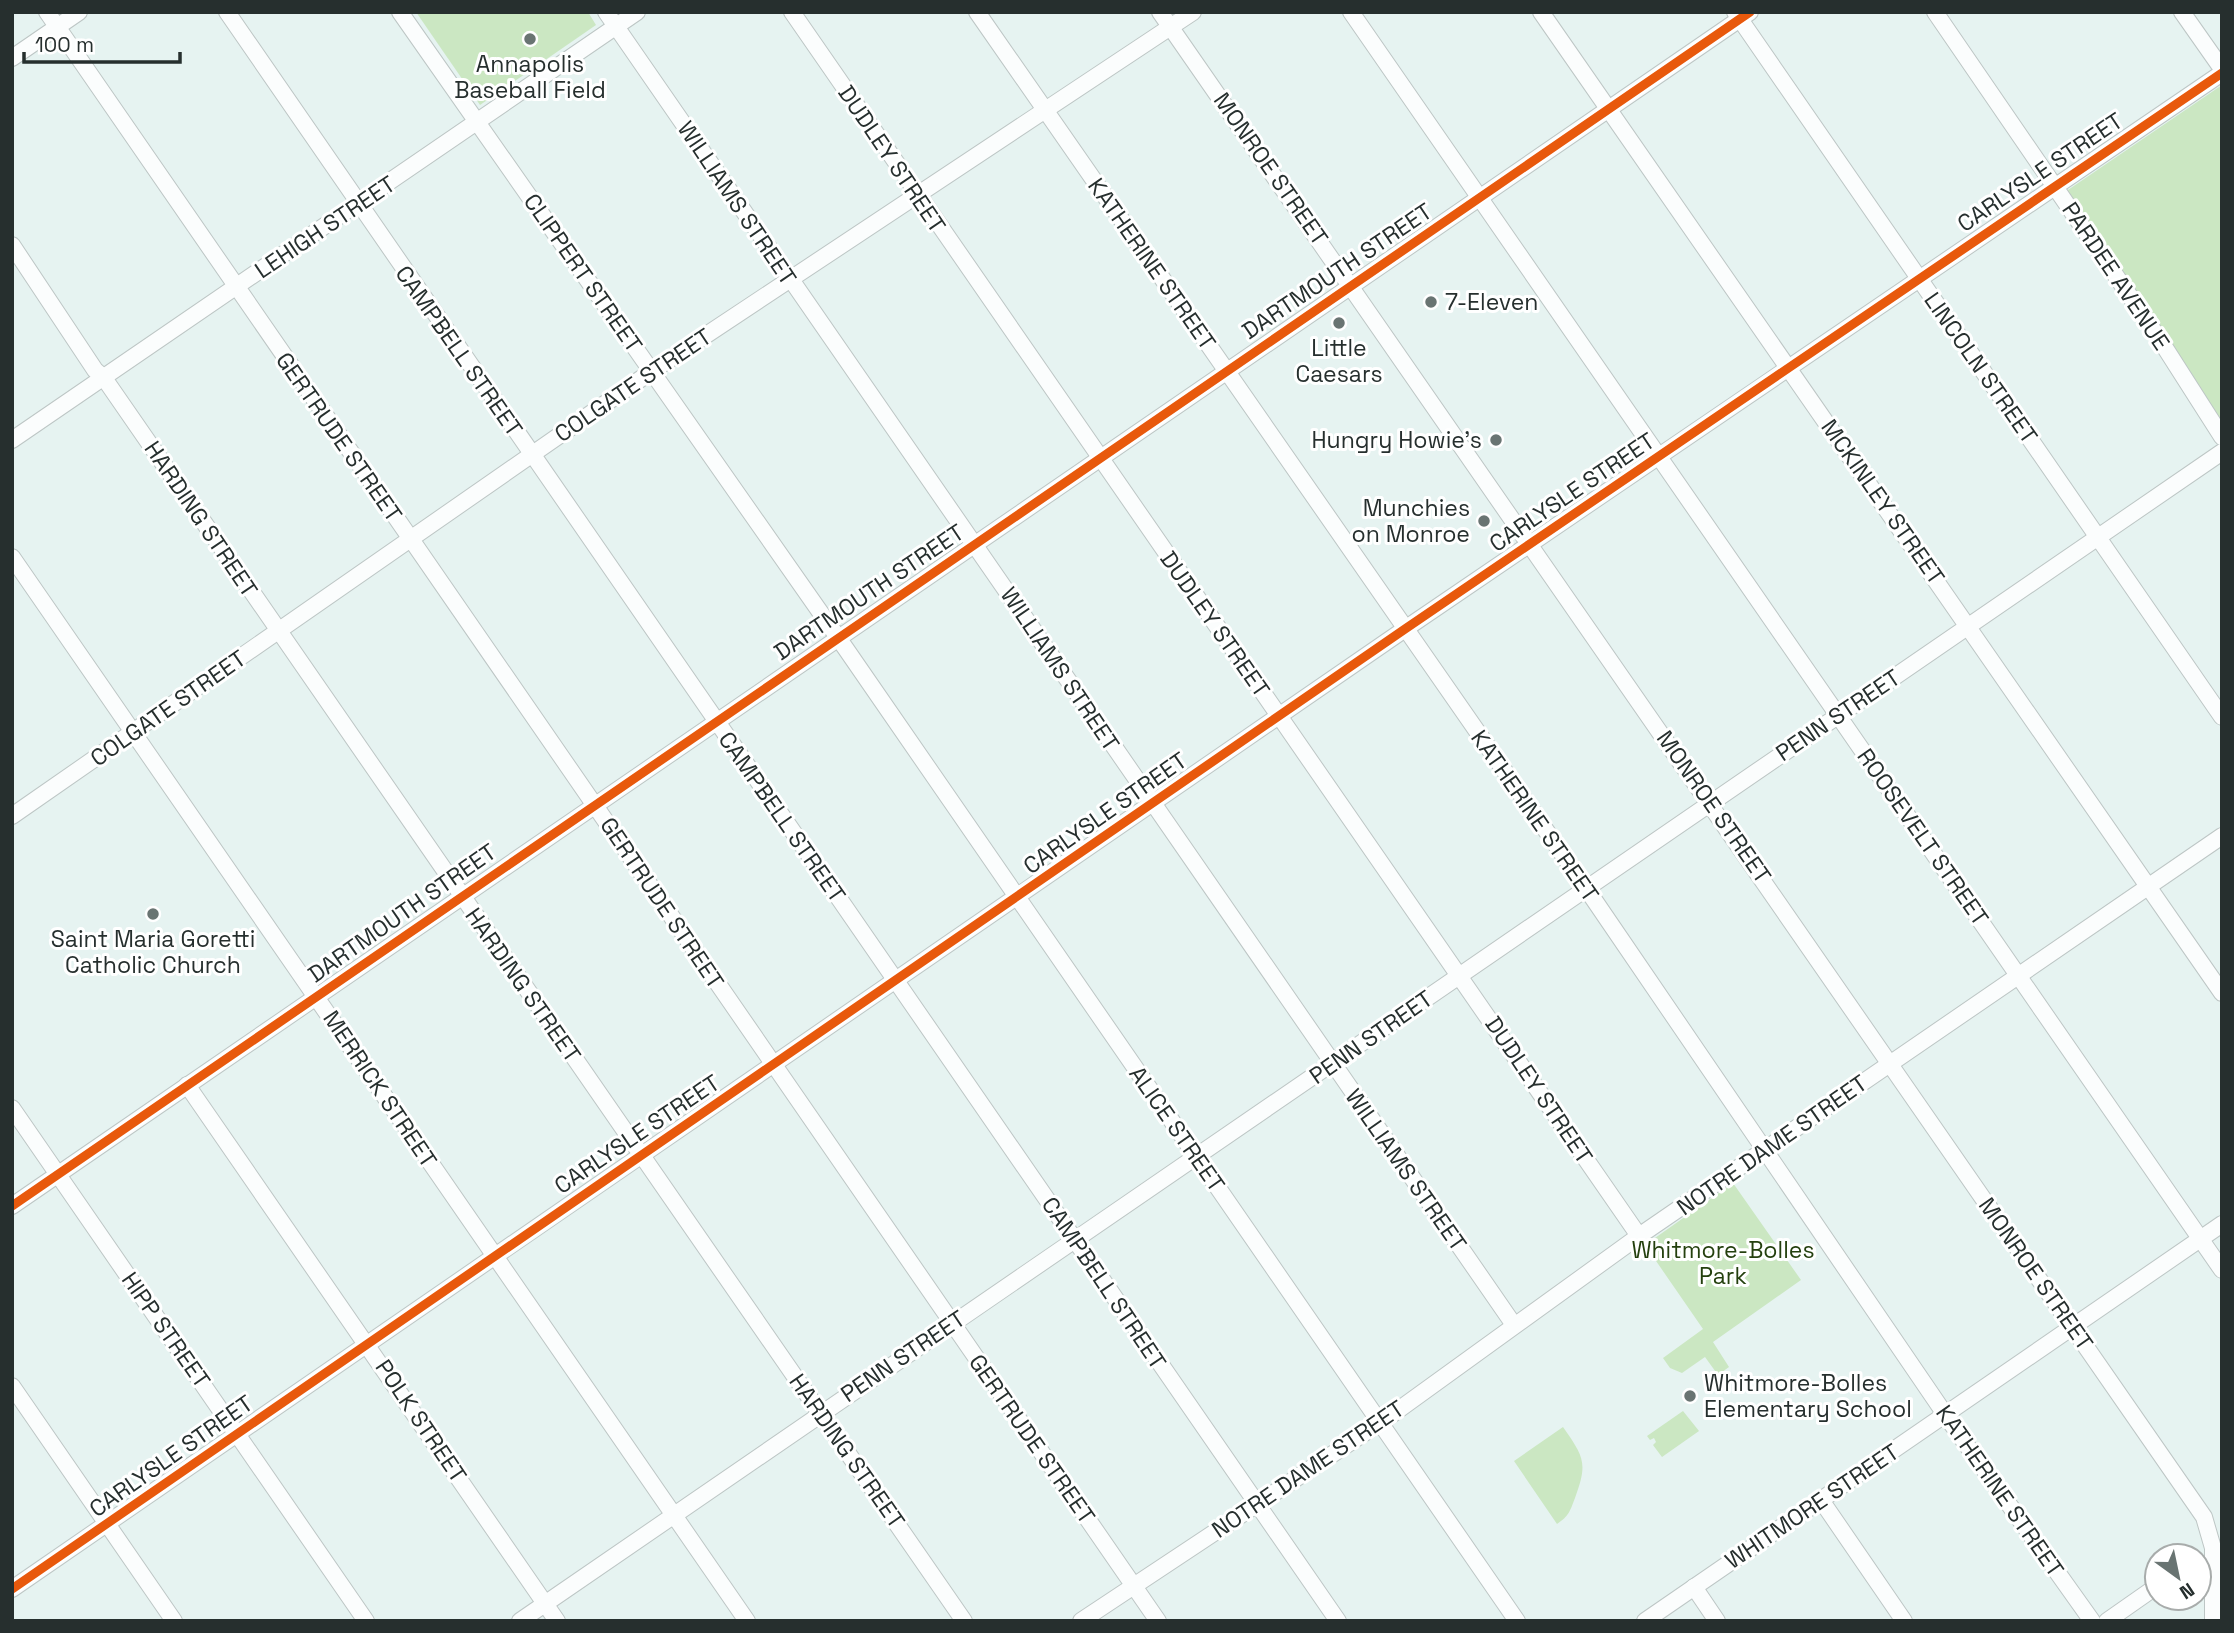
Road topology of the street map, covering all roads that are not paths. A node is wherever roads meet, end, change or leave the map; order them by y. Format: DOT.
graph roads {
  1 [pos="47,12"];
  2 [pos="79,12"];
  3 [pos="227,12"];
  4 [pos="400,12"];
  5 [pos="606,12"];
  6 [pos="637,12"];
  7 [pos="792,12"];
  8 [pos="978,12"];
  9 [pos="1160,12"];
  10 [pos="1193,12"];
  11 [pos="1351,12"];
  12 [pos="1541,12"];
  13 [pos="1935,12"];
  14 [pos="2182,12"];
  15 [pos="1742,15"];
  16 [pos="616,26"];
  17 [pos="58,27"];
  18 [pos="1171,27"];
  19 [pos="12,58"];
  20 [pos="2222,71"];
  21 [pos="1045,110"];
  22 [pos="1610,110"];
  23 [pos="477,122"];
  24 [pos="2054,186"];
  25 [pos="917,196"];
  26 [pos="1480,197"];
  27 [pos="358,204"];
  28 [pos="12,245"];
  29 [pos="1919,278"];
  30 [pos="789,279"];
  31 [pos="1352,284"];
  32 [pos="236,288"];
  33 [pos="1790,367"];
  34 [pos="1227,370"];
  35 [pos="652,371"];
  36 [pos="104,378"];
  37 [pos="2222,438"];
  38 [pos="12,440"];
  39 [pos="2222,452"];
  40 [pos="531,456"];
  41 [pos="1658,456"];
  42 [pos="1098,458"];
  43 [pos="2098,537"];
  44 [pos="410,540"];
  45 [pos="974,543"];
  46 [pos="1531,543"];
  47 [pos="12,558"];
  48 [pos="1968,626"];
  49 [pos="1405,629"];
  50 [pos="278,632"];
  51 [pos="837,637"];
  52 [pos="1839,715"];
  53 [pos="1280,716"];
  54 [pos="2222,717"];
  55 [pos="715,721"];
  56 [pos="134,732"];
  57 [pos="1711,802"];
  58 [pos="1153,804"];
  59 [pos="594,805"];
  60 [pos="12,816"];
  61 [pos="2222,836"];
  62 [pos="2148,887"];
  63 [pos="1586,888"];
  64 [pos="461,896"];
  65 [pos="1016,898"];
  66 [pos="1460,975"];
  67 [pos="2018,975"];
  68 [pos="896,980"];
  69 [pos="2222,993"];
  70 [pos="316,996"];
  71 [pos="1891,1063"];
  72 [pos="1332,1064"];
  73 [pos="772,1065"];
  74 [pos="187,1086"];
  75 [pos="12,1108"];
  76 [pos="1766,1149"];
  77 [pos="1196,1154"];
  78 [pos="642,1155"];
  79 [pos="58,1174"];
  80 [pos="12,1206"];
  81 [pos="2222,1224"];
  82 [pos="1639,1236"];
  83 [pos="1074,1238"];
  84 [pos="2200,1239"];
  85 [pos="494,1255"];
  86 [pos="2222,1270"];
  87 [pos="952,1322"];
  88 [pos="1514,1325"];
  89 [pos="2072,1327"];
  90 [pos="367,1343"];
  91 [pos="12,1385"];
  92 [pos="820,1413"];
  93 [pos="1945,1414"];
  94 [pos="1379,1422"];
  95 [pos="238,1434"];
  96 [pos="1821,1500"];
  97 [pos="1256,1504"];
  98 [pos="673,1516"];
  99 [pos="108,1523"];
  100 [pos="2218,1546"];
  101 [pos="1134,1585"];
  102 [pos="1694,1587"];
  103 [pos="12,1589"];
  104 [pos="2143,1596"];
  105 [pos="545,1604"];
  106 [pos="174,1621"];
  107 [pos="366,1621"];
  108 [pos="520,1621"];
  109 [pos="557,1621"];
  110 [pos="747,1621"];
  111 [pos="964,1621"];
  112 [pos="1081,1621"];
  113 [pos="1158,1621"];
  114 [pos="1338,1621"];
  115 [pos="1517,1621"];
  116 [pos="1645,1621"];
  117 [pos="1717,1621"];
  118 [pos="1904,1621"];
  119 [pos="2092,1621"];
  120 [pos="2107,1621"];
  121 [pos="2213,1621"];
  1 -- 17 [label="street, GERTRUDE STREET"];
  2 -- 17 [label="street"];
  3 -- 27 [label="street, CAMPBELL STREET"];
  4 -- 23 [label="street, CLIPPERT STREET"];
  5 -- 16 [label="street, WILLIAMS STREET"];
  6 -- 16 [label="street, LEHIGH STREET"];
  7 -- 25 [label="street, DUDLEY STREET"];
  8 -- 21 [label="street, KATHERINE STREET"];
  9 -- 18 [label="street, MONROE STREET"];
  10 -- 18 [label="street, COLGATE STREET"];
  11 -- 26 [label="street, ROOSEVELT STREET"];
  12 -- 22 [label="street, MCKINLEY STREET"];
  13 -- 24 [label="street, PARDEE AVENUE"];
  14 -- 20 [label="street"];
  15 -- 22 [label="street, DARTMOUTH STREET"];
  15 -- 29 [label="street, LINCOLN STREET"];
  16 -- 23 [label="street, LEHIGH STREET"];
  16 -- 30 [label="street, WILLIAMS STREET"];
  17 -- 19 [label="street"];
  17 -- 32 [label="street, GERTRUDE STREET"];
  18 -- 21 [label="street, COLGATE STREET"];
  18 -- 31 [label="street, MONROE STREET"];
  20 -- 24 [label="street, CARLYSLE STREET"];
  21 -- 25 [label="street, COLGATE STREET"];
  21 -- 34 [label="street, KATHERINE STREET"];
  22 -- 26 [label="street, DARTMOUTH STREET"];
  22 -- 33 [label="street, MCKINLEY STREET"];
  23 -- 27 [label="street, LEHIGH STREET"];
  23 -- 35 [label="street, CLIPPERT STREET"];
  24 -- 29 [label="street, CARLYSLE STREET"];
  24 -- 37 [label="street, PARDEE AVENUE"];
  25 -- 30 [label="street, COLGATE STREET"];
  25 -- 42 [label="street, DUDLEY STREET"];
  26 -- 31 [label="street, DARTMOUTH STREET"];
  26 -- 41 [label="street, ROOSEVELT STREET"];
  27 -- 32 [label="street, LEHIGH STREET"];
  27 -- 40 [label="street, CAMPBELL STREET"];
  28 -- 36 [label="street, HARDING STREET"];
  29 -- 33 [label="street, CARLYSLE STREET"];
  29 -- 43 [label="street, LINCOLN STREET"];
  30 -- 35 [label="street, COLGATE STREET"];
  30 -- 45 [label="street, WILLIAMS STREET"];
  31 -- 34 [label="street, DARTMOUTH STREET"];
  31 -- 46 [label="street, MONROE STREET"];
  32 -- 36 [label="street, LEHIGH STREET"];
  32 -- 44 [label="street, GERTRUDE STREET"];
  33 -- 41 [label="street, CARLYSLE STREET"];
  33 -- 48 [label="street, MCKINLEY STREET"];
  34 -- 42 [label="street, DARTMOUTH STREET"];
  34 -- 49 [label="street, KATHERINE STREET"];
  35 -- 40 [label="street, COLGATE STREET"];
  35 -- 51 [label="street, CLIPPERT STREET"];
  36 -- 38 [label="street, LEHIGH STREET"];
  36 -- 50 [label="street, HARDING STREET"];
  39 -- 43 [label="street, PENN STREET"];
  40 -- 44 [label="street, COLGATE STREET"];
  40 -- 55 [label="street, CAMPBELL STREET"];
  41 -- 46 [label="street, CARLYSLE STREET"];
  41 -- 52 [label="street, ROOSEVELT STREET"];
  42 -- 45 [label="street, DARTMOUTH STREET"];
  42 -- 53 [label="street, DUDLEY STREET"];
  43 -- 48 [label="street, PENN STREET"];
  43 -- 54 [label="street, LINCOLN STREET"];
  44 -- 50 [label="street, COLGATE STREET"];
  44 -- 59 [label="street, GERTRUDE STREET"];
  45 -- 51 [label="street, DARTMOUTH STREET"];
  45 -- 58 [label="street, WILLIAMS STREET"];
  46 -- 49 [label="street, CARLYSLE STREET"];
  46 -- 57 [label="street, MONROE STREET"];
  47 -- 56 [label="street, MERRICK STREET"];
  48 -- 52 [label="street, PENN STREET"];
  48 -- 62 [label="street, MCKINLEY STREET"];
  49 -- 53 [label="street, CARLYSLE STREET"];
  49 -- 63 [label="street, KATHERINE STREET"];
  50 -- 56 [label="street, COLGATE STREET"];
  50 -- 64 [label="street, HARDING STREET"];
  51 -- 55 [label="street, DARTMOUTH STREET"];
  51 -- 65 [label="street, ALICE STREET"];
  52 -- 57 [label="street, PENN STREET"];
  52 -- 67 [label="street, ROOSEVELT STREET"];
  53 -- 58 [label="street, CARLYSLE STREET"];
  53 -- 66 [label="street, DUDLEY STREET"];
  55 -- 59 [label="street, DARTMOUTH STREET"];
  55 -- 68 [label="street, CAMPBELL STREET"];
  56 -- 60 [label="street, COLGATE STREET"];
  56 -- 70 [label="street, MERRICK STREET"];
  57 -- 63 [label="street, PENN STREET"];
  57 -- 71 [label="street, MONROE STREET"];
  58 -- 65 [label="street, CARLYSLE STREET"];
  58 -- 72 [label="street, WILLIAMS STREET"];
  59 -- 64 [label="street, DARTMOUTH STREET"];
  59 -- 73 [label="street, GERTRUDE STREET"];
  61 -- 62 [label="street, NOTRE DAME STREET"];
  62 -- 67 [label="street, NOTRE DAME STREET"];
  62 -- 69 [label="street, MCKINLEY STREET"];
  63 -- 66 [label="street, PENN STREET"];
  63 -- 76 [label="street, KATHERINE STREET"];
  64 -- 70 [label="street, DARTMOUTH STREET"];
  64 -- 78 [label="street, HARDING STREET"];
  65 -- 68 [label="street, CARLYSLE STREET"];
  65 -- 77 [label="street, ALICE STREET"];
  66 -- 72 [label="street, PENN STREET"];
  66 -- 82 [label="street, DUDLEY STREET"];
  67 -- 71 [label="street, NOTRE DAME STREET"];
  67 -- 84 [label="street, ROOSEVELT STREET"];
  68 -- 73 [label="street, CARLYSLE STREET"];
  68 -- 83 [label="street, CAMPBELL STREET"];
  70 -- 74 [label="street, DARTMOUTH STREET"];
  70 -- 85 [label="street, MERRICK STREET"];
  71 -- 76 [label="street, NOTRE DAME STREET"];
  71 -- 89 [label="street, MONROE STREET"];
  72 -- 77 [label="street, PENN STREET"];
  72 -- 88 [label="street, WILLIAMS STREET"];
  73 -- 78 [label="street, CARLYSLE STREET"];
  73 -- 87 [label="street, GERTRUDE STREET"];
  74 -- 79 [label="street, DARTMOUTH STREET"];
  74 -- 90 [label="street, POLK STREET"];
  75 -- 79 [label="street, HIPP STREET"];
  76 -- 82 [label="street, NOTRE DAME STREET"];
  76 -- 93 [label="street, KATHERINE STREET"];
  77 -- 83 [label="street, PENN STREET"];
  77 -- 94 [label="street, ALICE STREET"];
  78 -- 85 [label="street, CARLYSLE STREET"];
  78 -- 92 [label="street, HARDING STREET"];
  79 -- 80 [label="street, DARTMOUTH STREET"];
  79 -- 95 [label="street, HIPP STREET"];
  81 -- 84 [label="street, WHITMORE STREET"];
  82 -- 88 [label="street, NOTRE DAME STREET"];
  83 -- 87 [label="street, PENN STREET"];
  83 -- 97 [label="street, CAMPBELL STREET"];
  84 -- 86 [label="street, ROOSEVELT STREET"];
  84 -- 89 [label="street, WHITMORE STREET"];
  85 -- 90 [label="street, CARLYSLE STREET"];
  85 -- 98 [label="street, MERRICK STREET"];
  87 -- 92 [label="street, PENN STREET"];
  87 -- 101 [label="street, GERTRUDE STREET"];
  88 -- 94 [label="street, NOTRE DAME STREET"];
  89 -- 93 [label="street, WHITMORE STREET"];
  89 -- 100 [label="street, MONROE STREET"];
  90 -- 95 [label="street, CARLYSLE STREET"];
  90 -- 105 [label="street, POLK STREET"];
  91 -- 99 [label="street"];
  92 -- 98 [label="street, PENN STREET"];
  92 -- 111 [label="street, HARDING STREET"];
  93 -- 96 [label="street, WHITMORE STREET"];
  93 -- 119 [label="street, KATHERINE STREET"];
  94 -- 97 [label="street, NOTRE DAME STREET"];
  94 -- 115 [label="street, ALICE STREET"];
  95 -- 99 [label="street, CARLYSLE STREET"];
  95 -- 107 [label="street, HIPP STREET"];
  96 -- 102 [label="street, WHITMORE STREET"];
  96 -- 118 [label="street"];
  97 -- 101 [label="street, NOTRE DAME STREET"];
  97 -- 114 [label="street, CAMPBELL STREET"];
  98 -- 105 [label="street, PENN STREET"];
  98 -- 110 [label="street, MERRICK STREET"];
  99 -- 103 [label="street, CARLYSLE STREET"];
  99 -- 106 [label="street"];
  100 -- 121 [label="street, MONROE STREET"];
  101 -- 112 [label="street, NOTRE DAME STREET"];
  101 -- 113 [label="street, GERTRUDE STREET"];
  102 -- 116 [label="street, WHITMORE STREET"];
  102 -- 117 [label="street"];
  104 -- 120 [label="street"];
  105 -- 108 [label="street, PENN STREET"];
  105 -- 109 [label="street, POLK STREET"];
}
